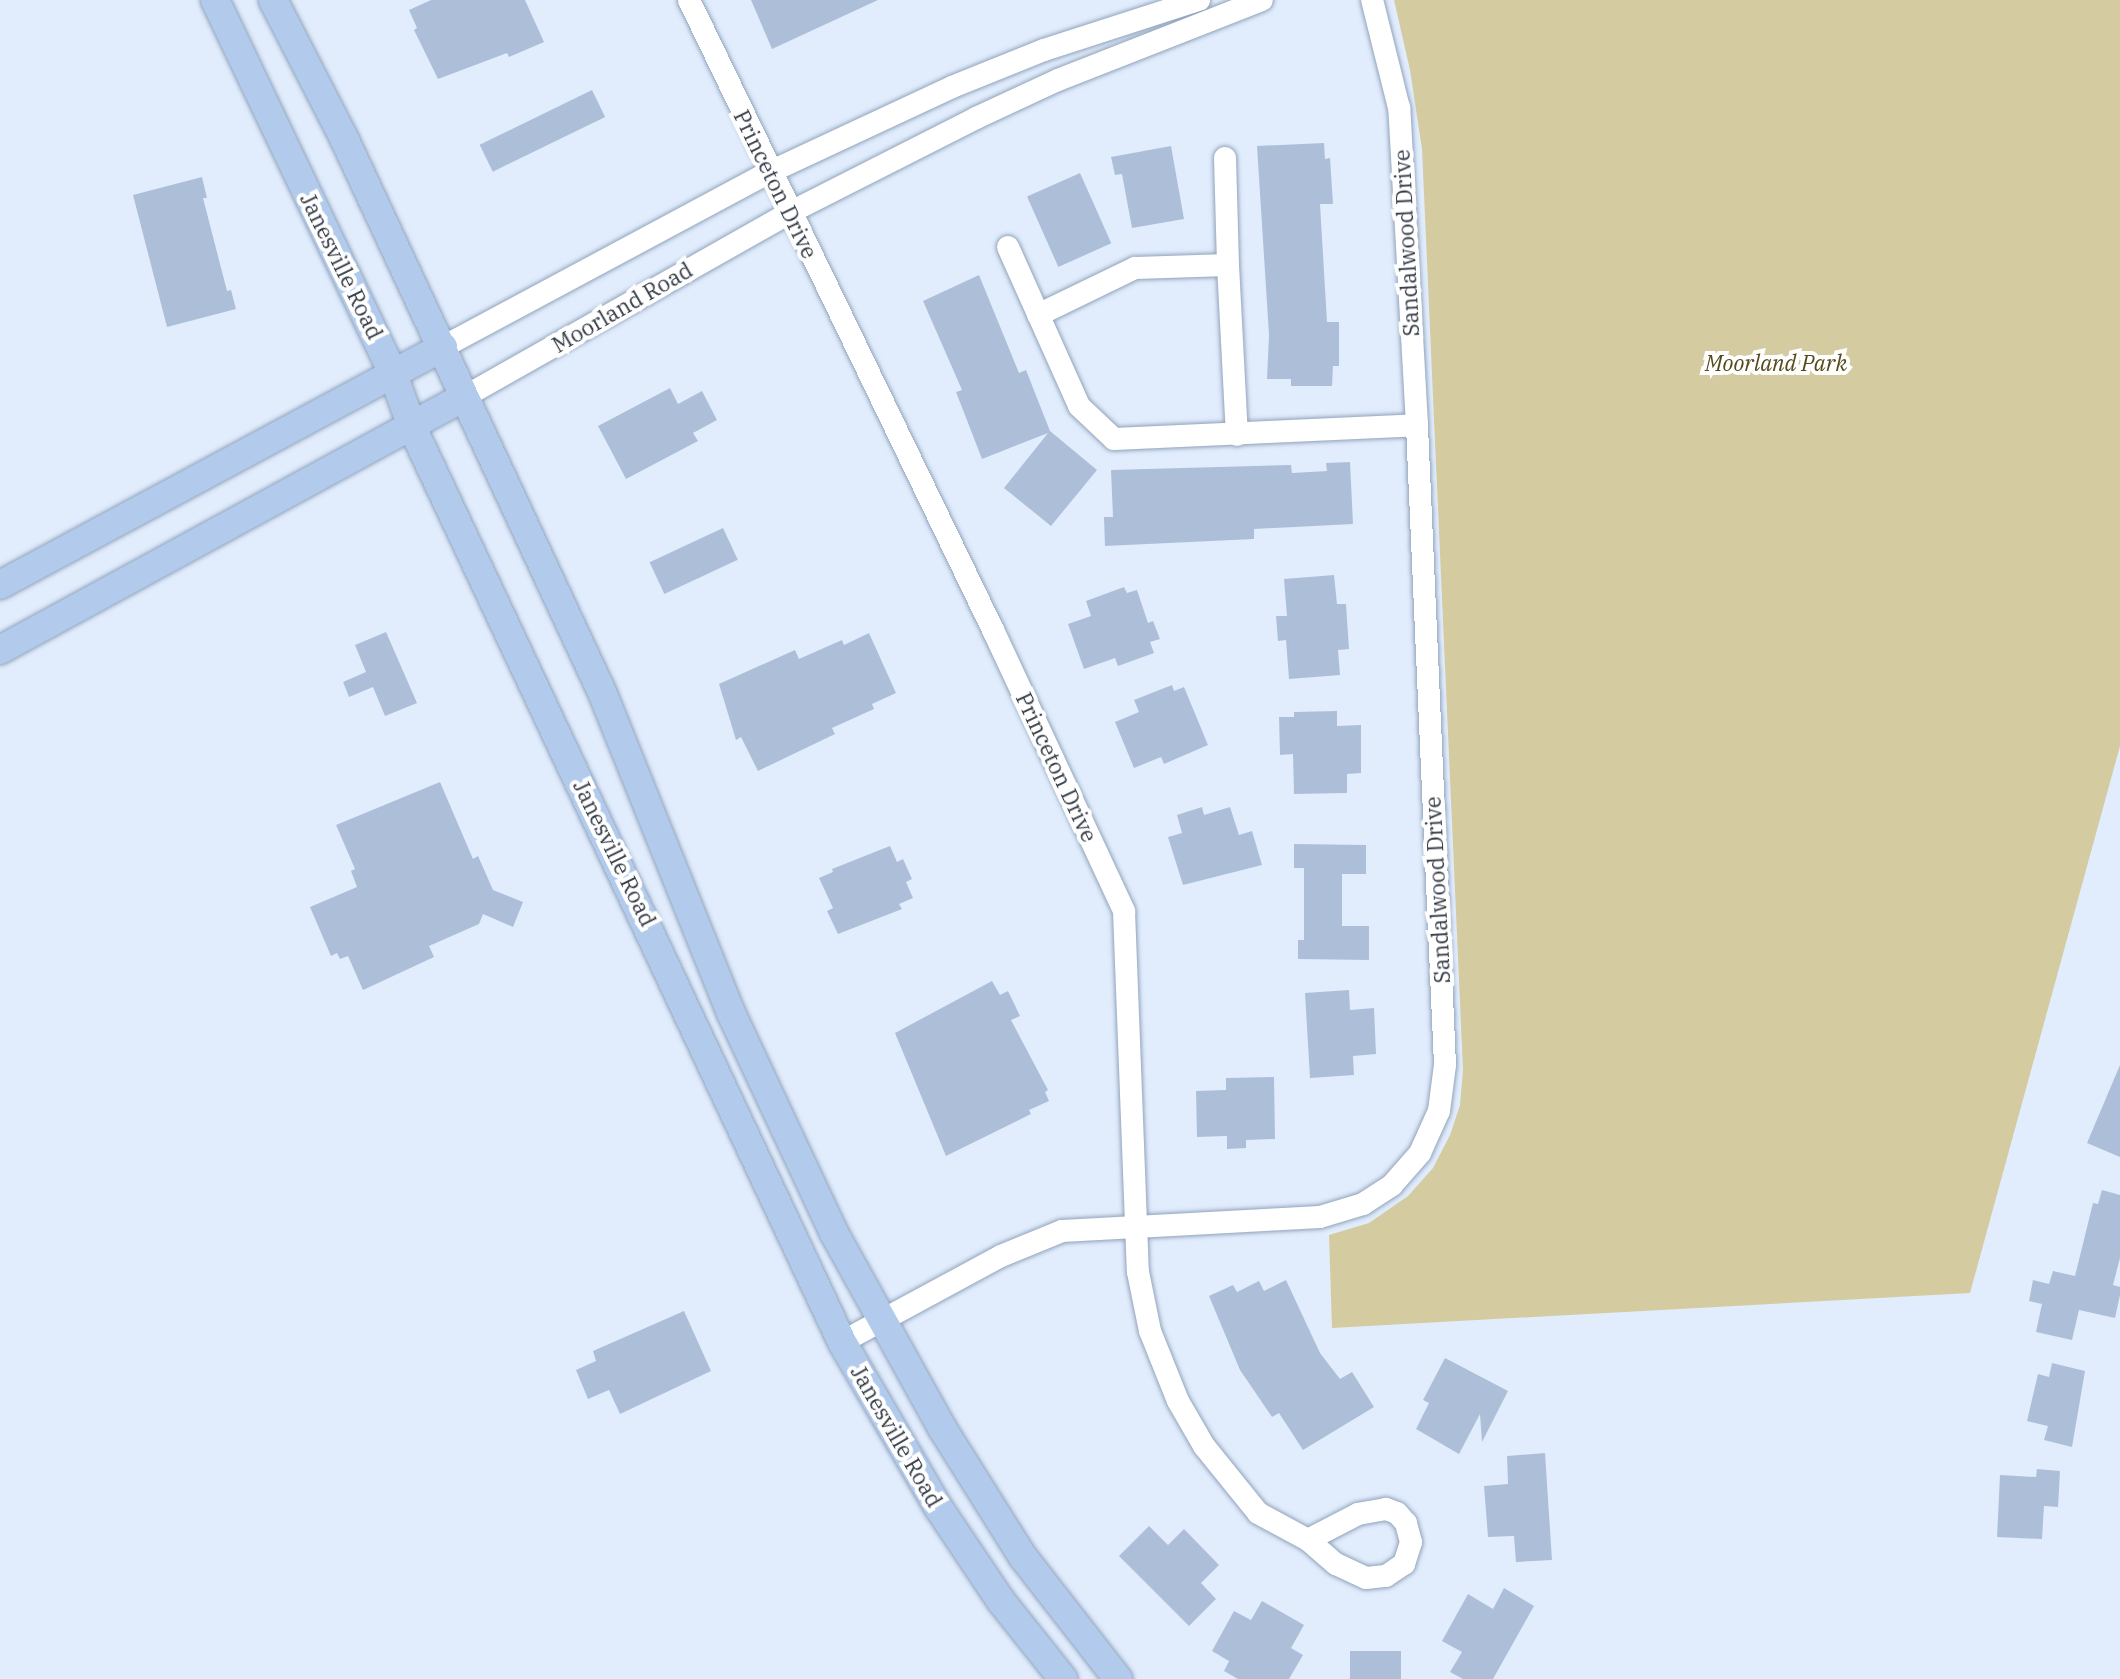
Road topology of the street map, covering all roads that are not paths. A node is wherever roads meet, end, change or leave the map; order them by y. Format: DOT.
graph roads {
  1 [pos="215,0"];
  2 [pos="273,0"];
  3 [pos="689,0"];
  4 [pos="1199,0"];
  5 [pos="1262,0"];
  6 [pos="1372,0"];
  7 [pos="1225,158"];
  8 [pos="770,172"];
  9 [pos="789,213"];
  10 [pos="1008,247"];
  11 [pos="1228,265"];
  12 [pos="1038,315"];
  13 [pos="443,347"];
  14 [pos="393,374"];
  15 [pos="464,397"];
  16 [pos="1417,425"];
  17 [pos="412,427"];
  18 [pos="1237,435"];
  19 [pos="0,585"];
  20 [pos="0,650"];
  21 [pos="1136,1226"];
  22 [pos="880,1321"];
  23 [pos="842,1342"];
  24 [pos="1308,1540"];
  25 [pos="1063,1679"];
  26 [pos="1118,1679"];
  1 -- 14 [label="main road, Janesville Road"];
  2 -- 13 [label="main road, Janesville Road"];
  3 -- 8 [label="street, Princeton Drive"];
  4 -- 8 [label="street"];
  5 -- 9 [label="street, Moorland Road"];
  6 -- 16 [label="street, Sandalwood Drive"];
  7 -- 11 [label="street"];
  8 -- 9 [label="street, Princeton Drive"];
  8 -- 13 [label="street"];
  9 -- 15 [label="street, Moorland Road"];
  9 -- 21 [label="street, Princeton Drive"];
  10 -- 12 [label="street"];
  11 -- 12 [label="street"];
  11 -- 18 [label="street"];
  12 -- 18 [label="street"];
  13 -- 14 [label="main road"];
  13 -- 15 [label="main road, Janesville Road"];
  14 -- 17 [label="main road, Janesville Road"];
  14 -- 19 [label="main road"];
  15 -- 17 [label="main road, Moorland Road"];
  15 -- 22 [label="main road, Janesville Road"];
  16 -- 18 [label="street"];
  16 -- 21 [label="street, Sandalwood Drive"];
  17 -- 20 [label="main road, Moorland Road"];
  17 -- 23 [label="main road, Janesville Road"];
  21 -- 22 [label="street, Sandalwood Drive"];
  21 -- 24 [label="street, Princeton Drive"];
  22 -- 23 [label="street, Sandalwood Drive"];
  22 -- 26 [label="main road, Janesville Road"];
  23 -- 25 [label="main road, Janesville Road"];
}
